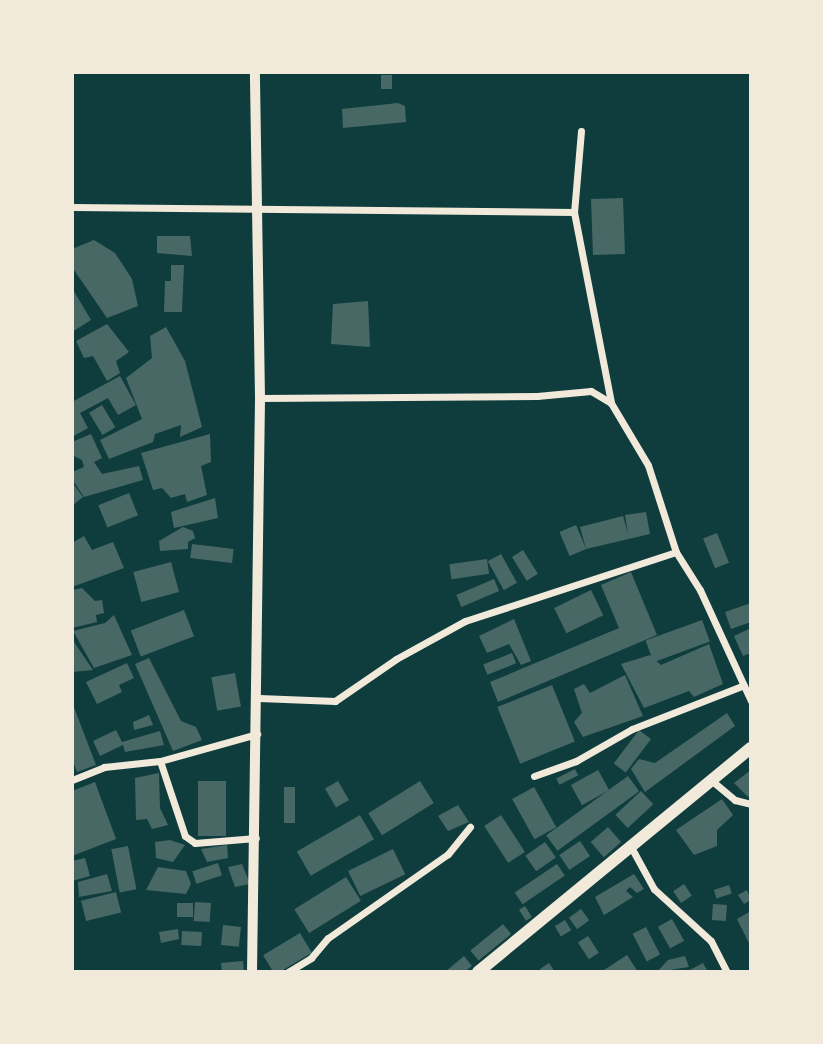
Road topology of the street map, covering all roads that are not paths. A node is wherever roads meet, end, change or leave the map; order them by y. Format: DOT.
graph roads {
  1 [pos="255,72"];
  2 [pos="581,131"];
  3 [pos="72,207"];
  4 [pos="256,211"];
  5 [pos="574,212"];
  6 [pos="260,398"];
  7 [pos="611,403"];
  8 [pos="676,552"];
  9 [pos="744,685"];
  10 [pos="259,698"];
  11 [pos="751,701"];
  12 [pos="259,734"];
  13 [pos="751,748"];
  14 [pos="160,761"];
  15 [pos="534,775"];
  16 [pos="72,780"];
  17 [pos="711,780"];
  18 [pos="751,804"];
  19 [pos="470,827"];
  20 [pos="257,837"];
  21 [pos="631,847"];
  22 [pos="253,972"];
  23 [pos="288,972"];
  24 [pos="478,972"];
  25 [pos="727,972"];
  1 -- 4 [label="street"];
  2 -- 5 [label="street"];
  3 -- 4 [label="street"];
  4 -- 5 [label="street"];
  4 -- 6 [label="street"];
  5 -- 7 [label="street"];
  6 -- 7 [label="street"];
  6 -- 10 [label="street"];
  7 -- 8 [label="street"];
  8 -- 9 [label="street"];
  8 -- 10 [label="street"];
  9 -- 11 [label="street"];
  9 -- 15 [label="street"];
  10 -- 12 [label="street"];
  12 -- 14 [label="street"];
  12 -- 20 [label="street"];
  13 -- 17 [label="main road"];
  14 -- 16 [label="street"];
  14 -- 20 [label="street"];
  17 -- 18 [label="street"];
  17 -- 21 [label="main road"];
  19 -- 23 [label="street"];
  20 -- 22 [label="street"];
  21 -- 24 [label="main road"];
  21 -- 25 [label="street"];
}
